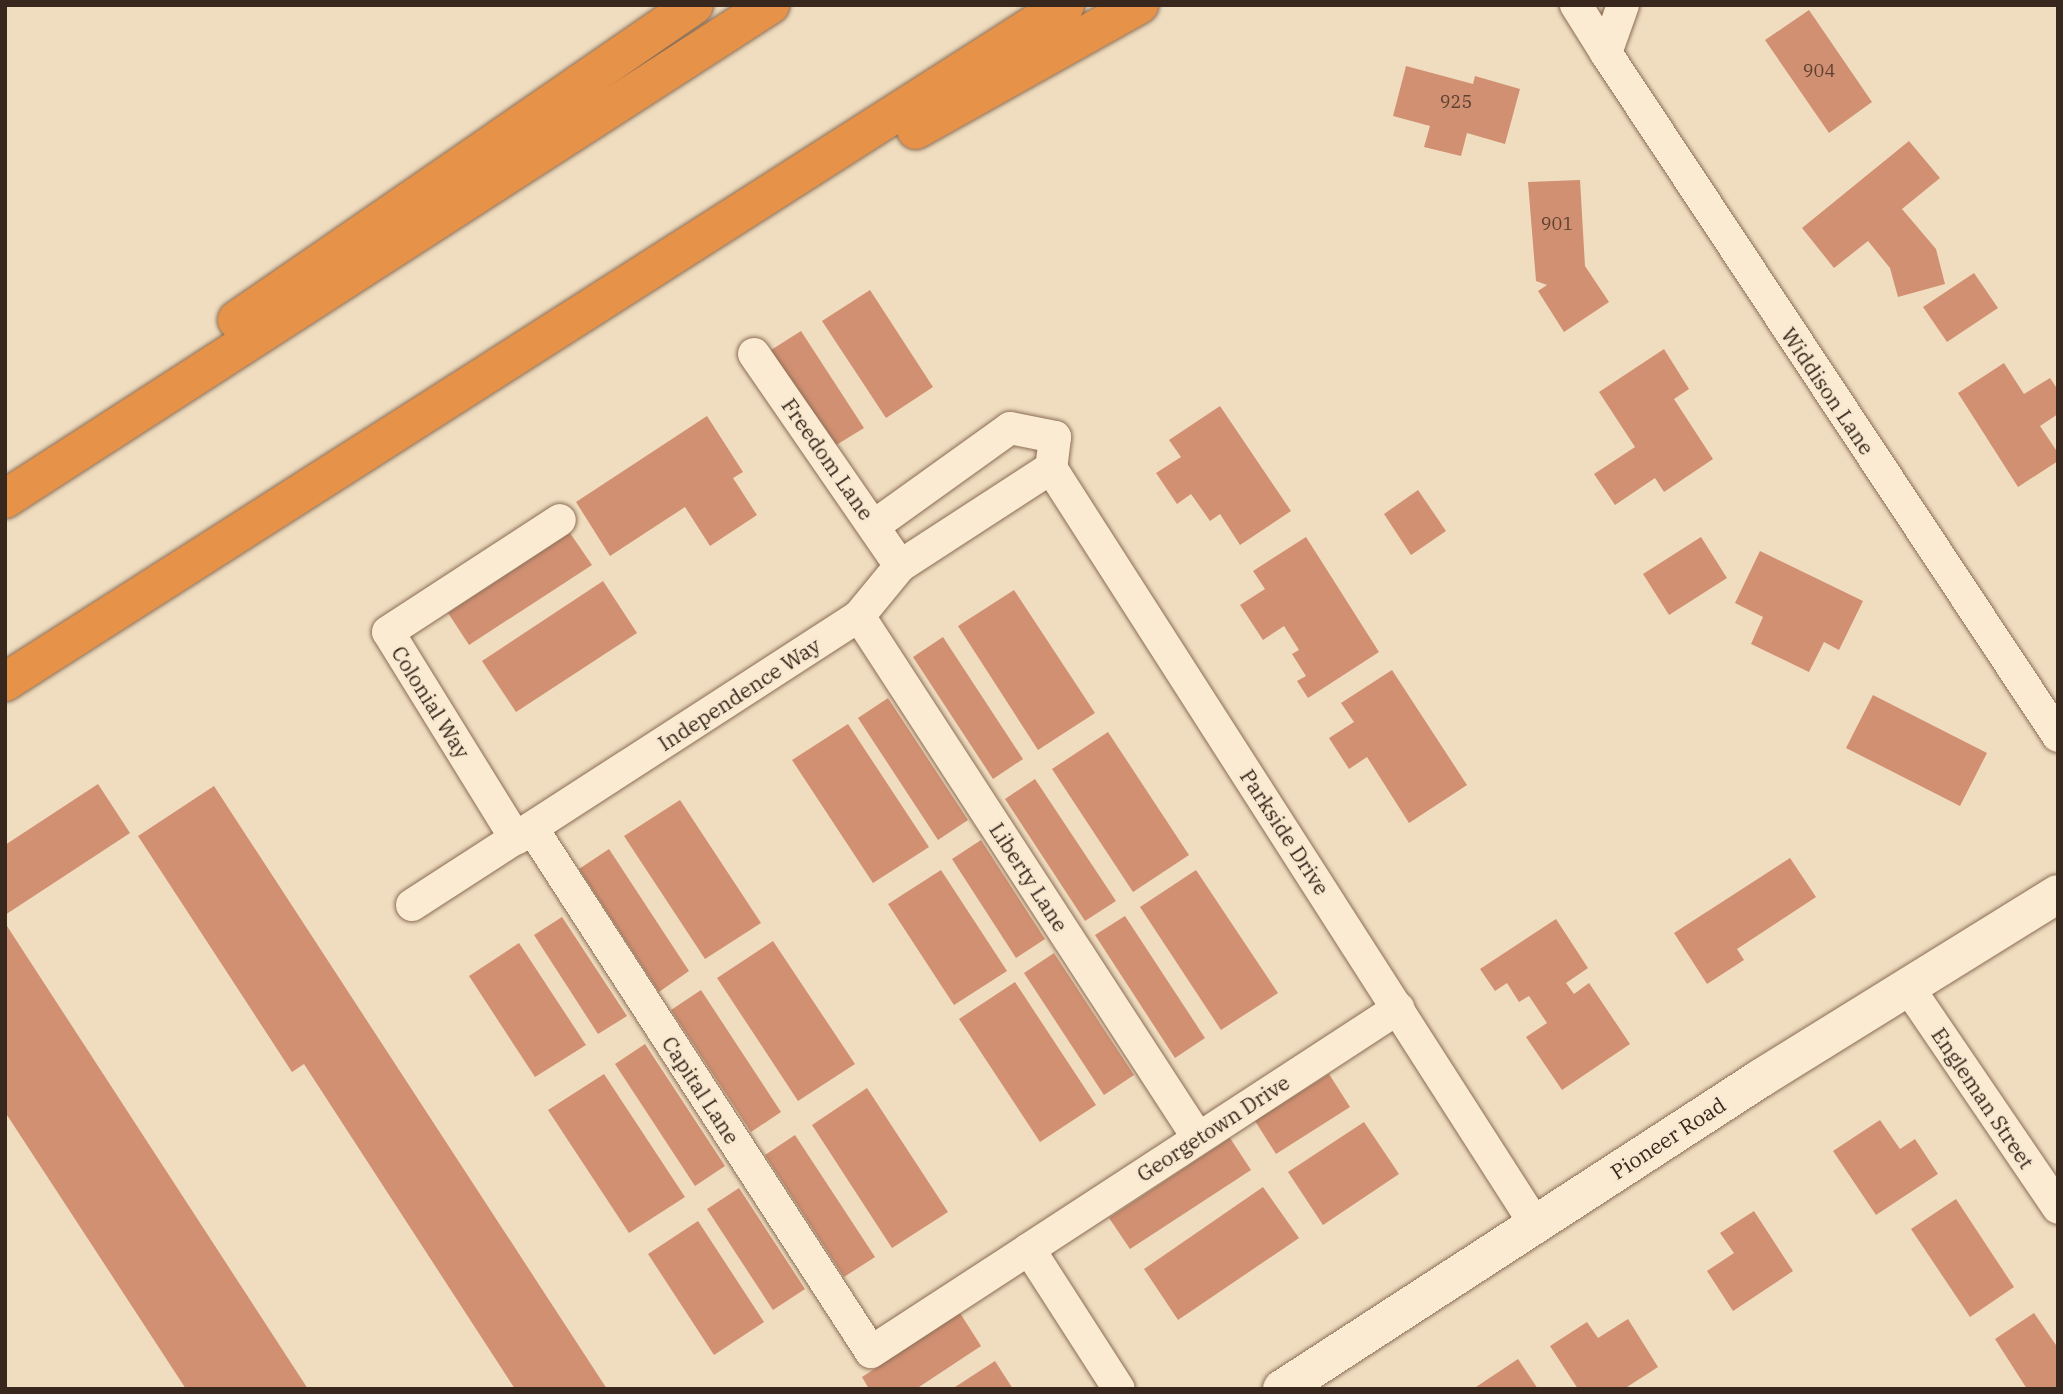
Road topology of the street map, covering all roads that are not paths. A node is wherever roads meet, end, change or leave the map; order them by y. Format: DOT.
graph roads {
  1 [pos="694,5"];
  2 [pos="770,5"];
  3 [pos="1065,5"];
  4 [pos="1139,5"];
  5 [pos="1576,5"];
  6 [pos="1623,5"];
  7 [pos="1606,53"];
  8 [pos="605,303"];
  9 [pos="754,354"];
  10 [pos="1053,452"];
  11 [pos="5,487"];
  12 [pos="5,499"];
  13 [pos="560,520"];
  14 [pos="875,525"];
  15 [pos="900,566"];
  16 [pos="859,616"];
  17 [pos="5,682"];
  18 [pos="2055,732"];
  19 [pos="524,833"];
  20 [pos="2058,894"];
  21 [pos="412,905"];
  22 [pos="1908,987"];
  23 [pos="1398,1008"];
  24 [pos="1198,1138"];
  25 [pos="2058,1208"];
  26 [pos="1535,1224"];
  27 [pos="1029,1249"];
  28 [pos="871,1352"];
  29 [pos="1119,1389"];
  30 [pos="1282,1389"];
  1 -- 11 [label="highway"];
  2 -- 12 [label="highway"];
  3 -- 8 [label="highway"];
  4 -- 8 [label="highway"];
  5 -- 7 [label="street, Widdison Lane"];
  6 -- 7 [label="street"];
  7 -- 18 [label="street, Widdison Lane"];
  8 -- 17 [label="highway"];
  9 -- 14 [label="street, Freedom Lane"];
  10 -- 14 [label="street"];
  10 -- 15 [label="street, Independence Way"];
  10 -- 23 [label="street, Parkside Drive"];
  13 -- 19 [label="street, Colonial Way"];
  14 -- 15 [label="street, Freedom Lane"];
  15 -- 16 [label="street, Independence Way"];
  16 -- 19 [label="street, Independence Way"];
  16 -- 24 [label="street, Liberty Lane"];
  19 -- 21 [label="street, Independence Way"];
  19 -- 28 [label="street, Capital Lane"];
  20 -- 22 [label="street, Pioneer Road"];
  22 -- 25 [label="street, Engleman Street"];
  22 -- 26 [label="street, Pioneer Road"];
  23 -- 24 [label="street, Georgetown Drive"];
  23 -- 26 [label="street, Parkside Drive"];
  24 -- 27 [label="street, Georgetown Drive"];
  26 -- 30 [label="street, Pioneer Road"];
  27 -- 28 [label="street, Georgetown Drive"];
  27 -- 29 [label="street"];
}
